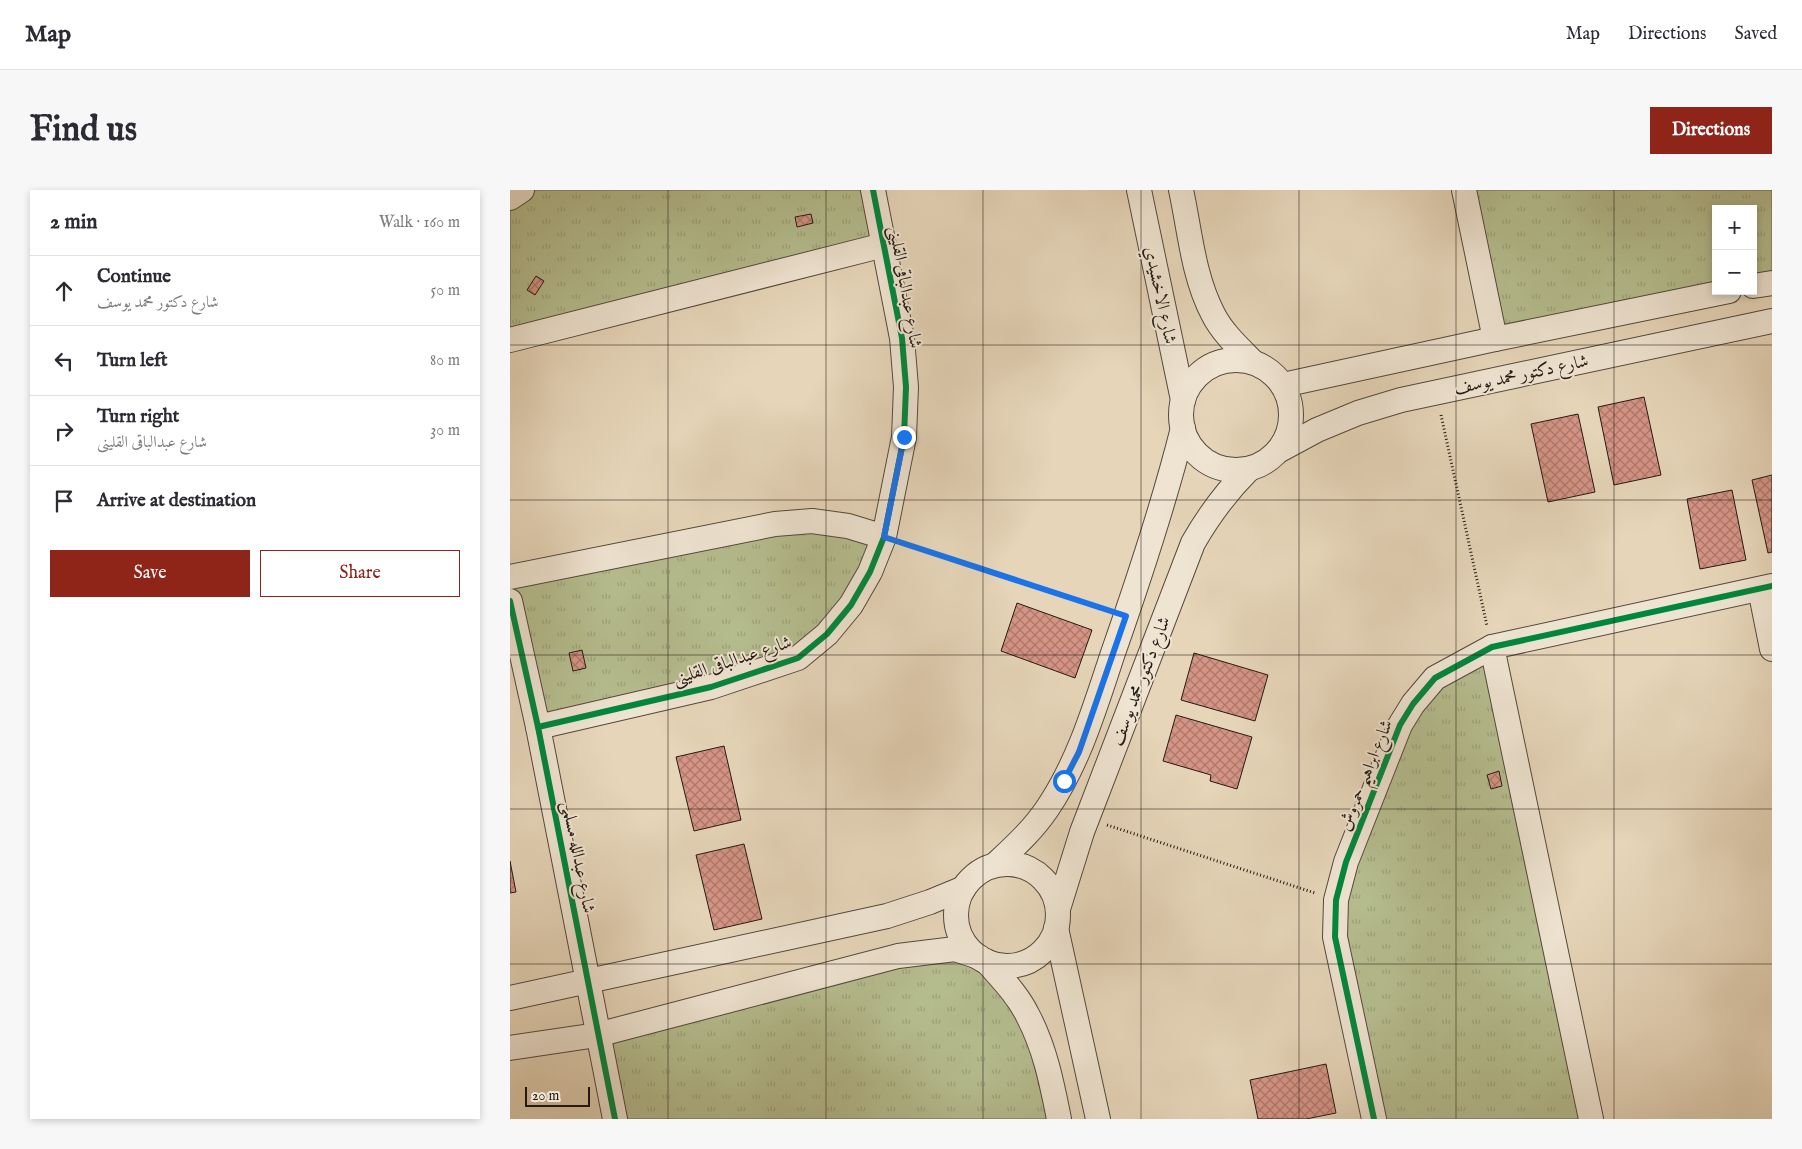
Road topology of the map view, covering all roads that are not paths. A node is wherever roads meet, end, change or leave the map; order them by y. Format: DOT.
graph roads {
  1 [pos="522,190"];
  2 [pos="873,190"];
  3 [pos="1139,190"];
  4 [pos="1181,190"];
  5 [pos="1464,190"];
  6 [pos="510,198"];
  7 [pos="884,245"];
  8 [pos="1772,282"];
  9 [pos="1757,285"];
  10 [pos="1712,294"];
  11 [pos="1772,321"];
  12 [pos="1495,339"];
  13 [pos="510,340"];
  14 [pos="1252,362"];
  15 [pos="1283,385"];
  16 [pos="1184,400"];
  17 [pos="1183,428"];
  18 [pos="1278,451"];
  19 [pos="1249,469"];
  20 [pos="884,537"];
  21 [pos="510,577"];
  22 [pos="1766,588"];
  23 [pos="510,602"];
  24 [pos="1492,646"];
  25 [pos="1772,649"];
  26 [pos="538,727"];
  27 [pos="995,865"];
  28 [pos="964,888"];
  29 [pos="1057,918"];
  30 [pos="982,959"];
  31 [pos="588,981"];
  32 [pos="510,998"];
  33 [pos="597,1035"];
  34 [pos="510,1048"];
  35 [pos="615,1119"];
  36 [pos="1059,1119"];
  37 [pos="1098,1119"];
  38 [pos="1374,1119"];
  39 [pos="1591,1119"];
  1 -- 6 [label="street"];
  2 -- 7 [label="street, شارع عبدالباقى القلينى"];
  3 -- 16 [label="street, شارع الاخشيدي"];
  4 -- 14 [label="street"];
  5 -- 12 [label="street"];
  7 -- 13 [label="street"];
  7 -- 20 [label="street, شارع عبدالباقى القلينى"];
  8 -- 9 [label="street"];
  10 -- 12 [label="street"];
  11 -- 18 [label="street, شارع دكتور محمد يوسف"];
  12 -- 15 [label="street"];
  14 -- 15 [label="street"];
  14 -- 16 [label="street"];
  15 -- 18 [label="street"];
  16 -- 17 [label="street"];
  17 -- 19 [label="street"];
  17 -- 27 [label="street, شارع دكتور محمد يوسف"];
  18 -- 19 [label="street"];
  19 -- 29 [label="street, شارع دكتور محمد يوسف"];
  20 -- 21 [label="street"];
  20 -- 26 [label="street, شارع عبدالباقى القلينى"];
  22 -- 24 [label="street, شارع ابراهيم حمروش"];
  22 -- 25 [label="street"];
  23 -- 26 [label="street, شارع عبدالله مسلمى"];
  24 -- 38 [label="street, شارع ابراهيم حمروش"];
  24 -- 39 [label="street"];
  26 -- 31 [label="street, شارع عبدالله مسلمى"];
  27 -- 28 [label="street"];
  27 -- 29 [label="street"];
  28 -- 30 [label="street"];
  28 -- 31 [label="street"];
  29 -- 30 [label="street"];
  29 -- 37 [label="street"];
  30 -- 33 [label="street"];
  30 -- 36 [label="street"];
  31 -- 32 [label="street"];
  31 -- 33 [label="street, شارع عبدالله مسلمى"];
  33 -- 34 [label="street"];
  33 -- 35 [label="street, شارع عبدالله مسلمى"];
}
